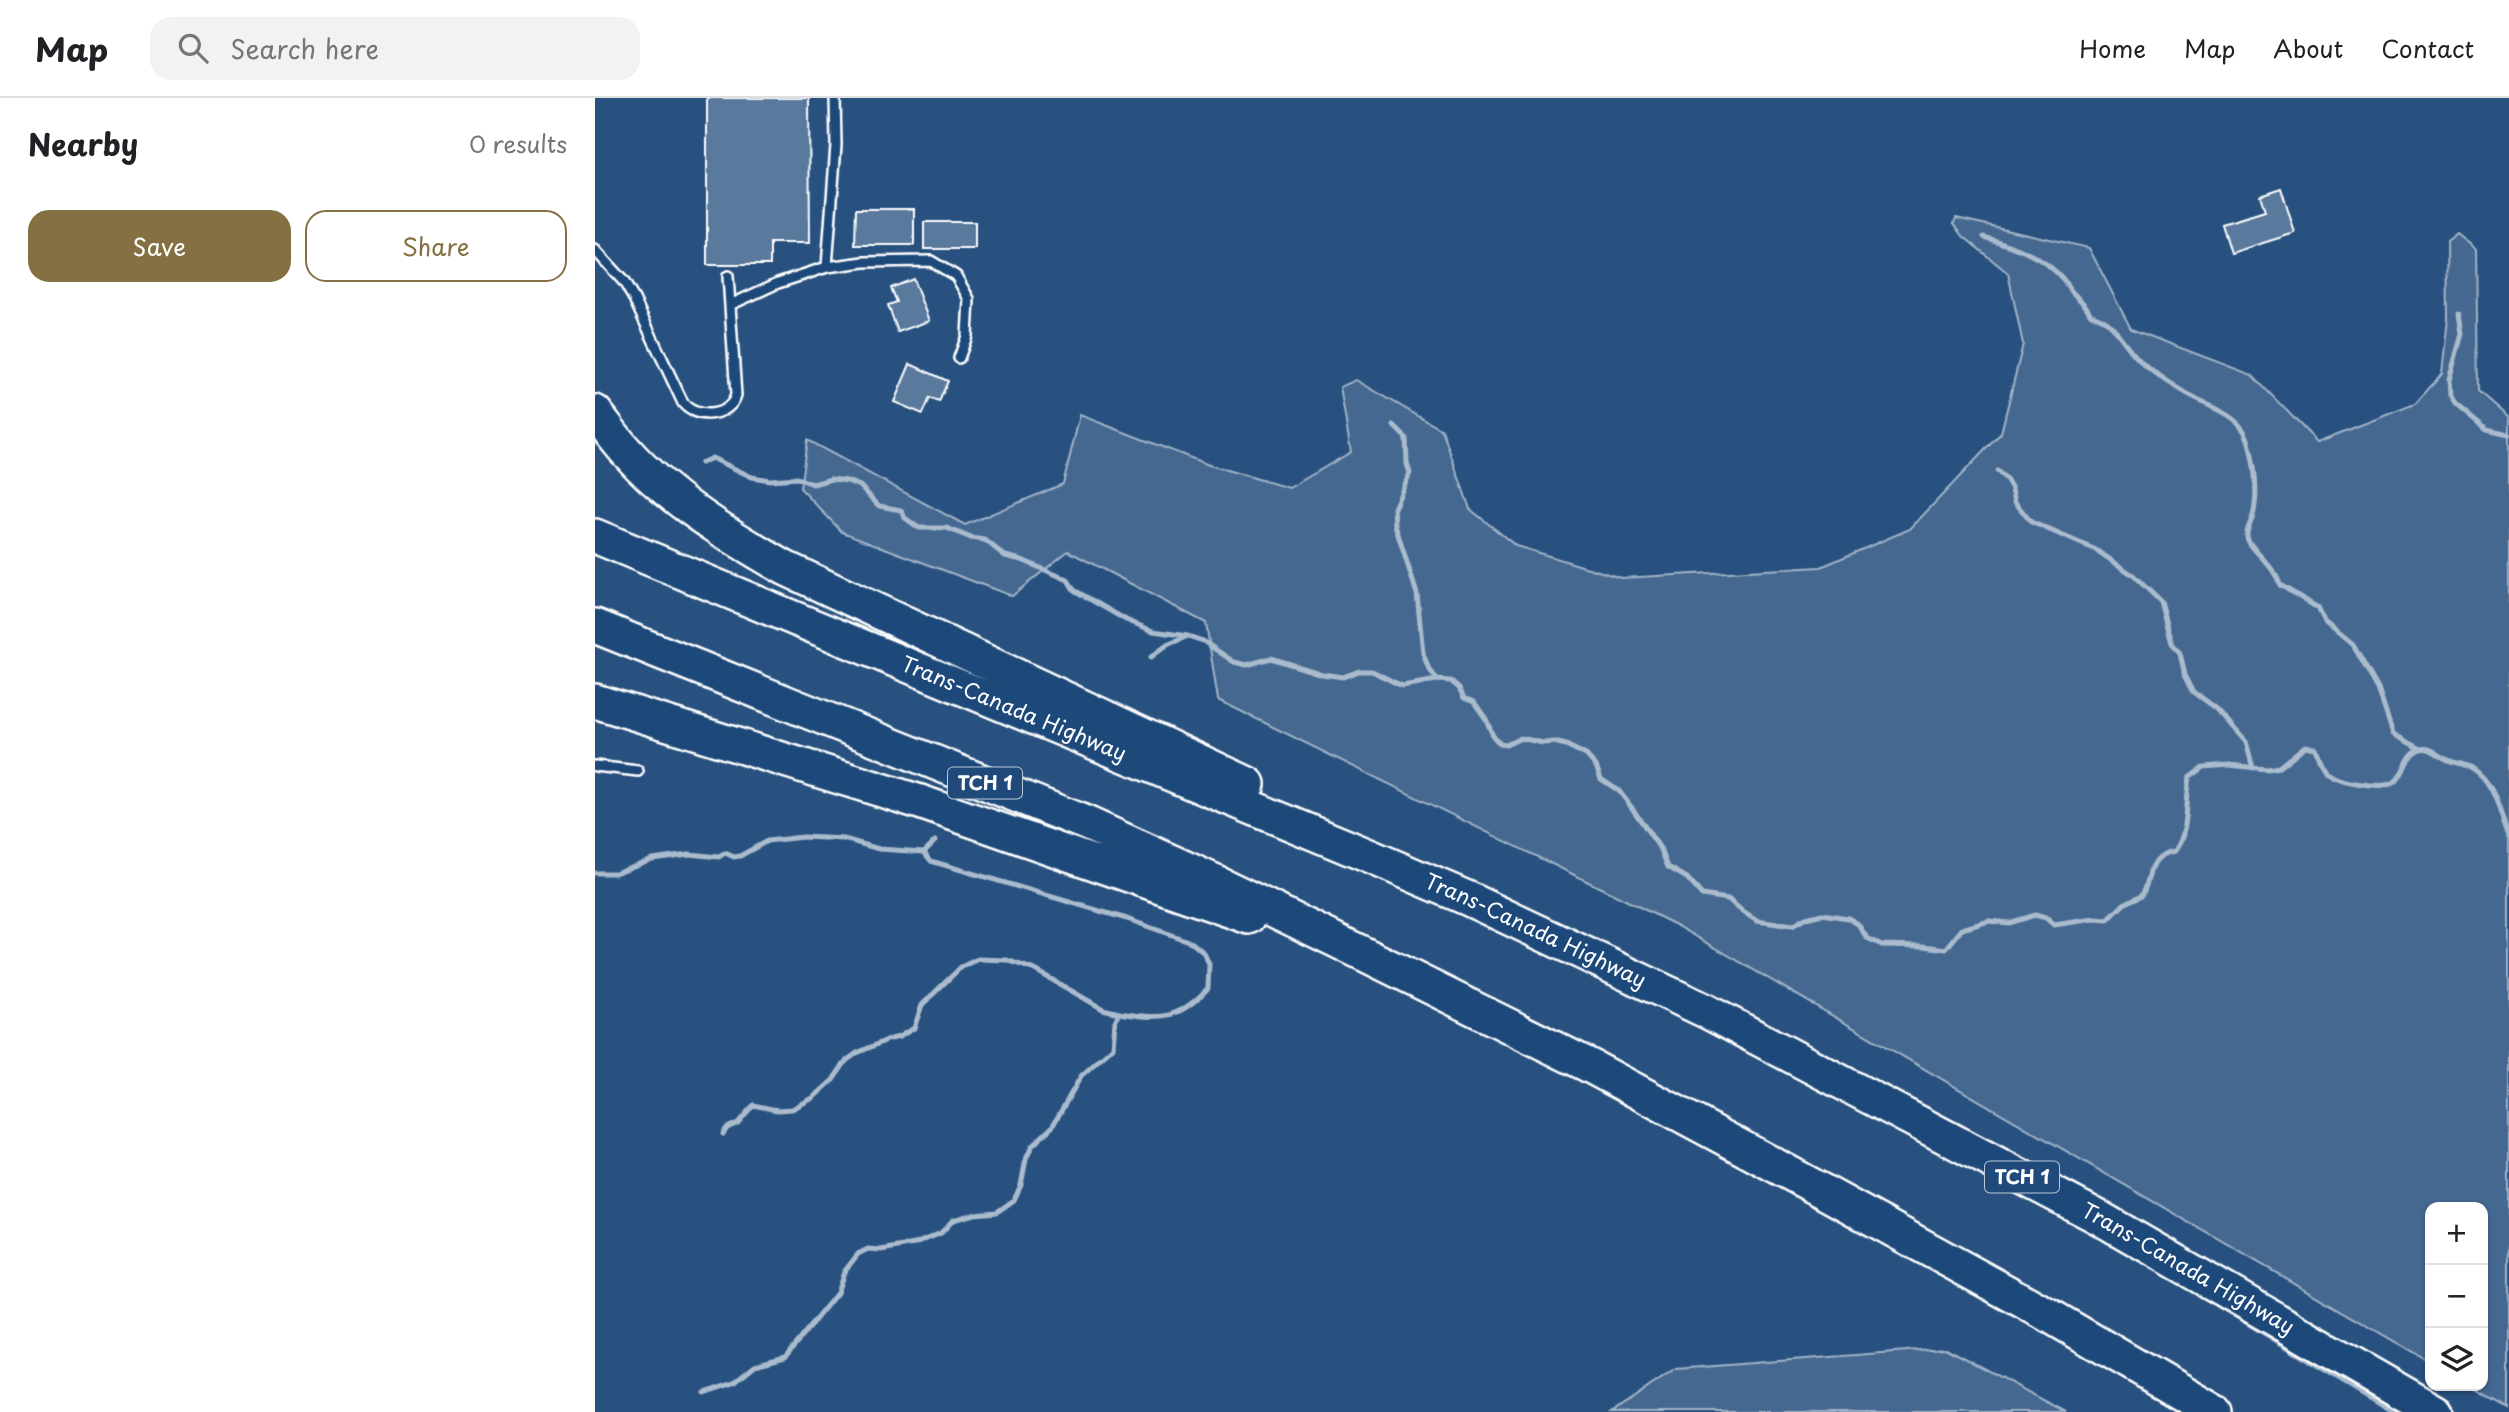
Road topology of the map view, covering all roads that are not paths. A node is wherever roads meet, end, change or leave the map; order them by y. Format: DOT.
graph roads {
  1 [pos="835,98"];
  2 [pos="595,250"];
  3 [pos="827,267"];
  4 [pos="728,276"];
  5 [pos="730,304"];
  6 [pos="959,358"];
  7 [pos="595,412"];
  8 [pos="595,536"];
  9 [pos="595,626"];
  10 [pos="595,701"];
  11 [pos="595,766"];
  12 [pos="639,771"];
  13 [pos="1369,856"];
  14 [pos="1368,956"];
  15 [pos="2215,1412"];
  16 [pos="2436,1412"];
  1 -- 3 [label="lane"];
  2 -- 5 [label="lane"];
  3 -- 5 [label="lane"];
  3 -- 6 [label="lane"];
  4 -- 5 [label="lane"];
  7 -- 13 [label="highway"];
  8 -- 13 [label="highway, Trans-Canada Highway / TCH 1"];
  9 -- 14 [label="highway, TCH 1"];
  10 -- 14 [label="highway"];
  11 -- 12 [label="lane"];
  13 -- 16 [label="highway, Trans-Canada Highway / TCH 1"];
  14 -- 15 [label="highway, TCH 1"];
}
